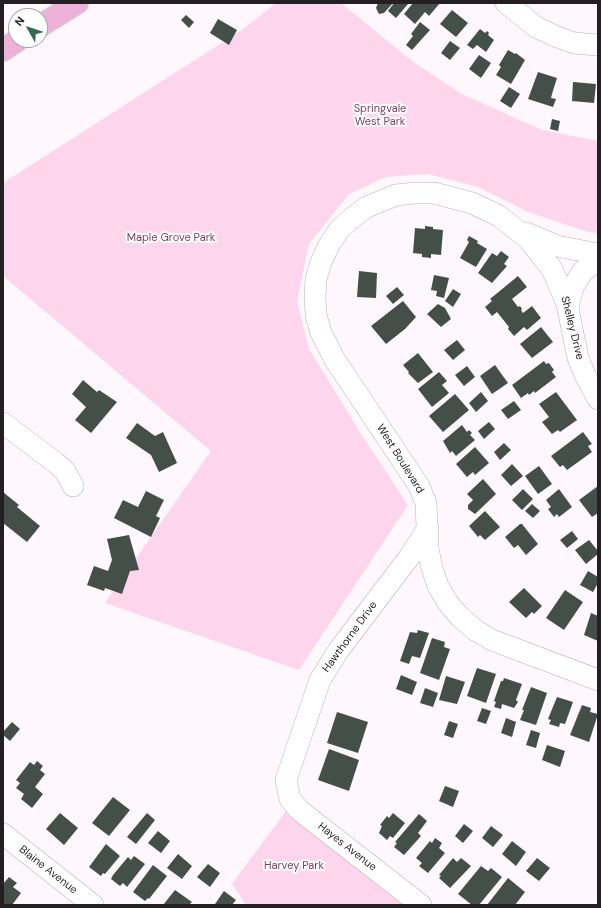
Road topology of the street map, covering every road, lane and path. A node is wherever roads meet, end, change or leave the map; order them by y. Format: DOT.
graph roads {
  1 [pos="77,3"];
  2 [pos="506,3"];
  3 [pos="48,21"];
  4 [pos="598,46"];
  5 [pos="396,195"];
  6 [pos="508,222"];
  7 [pos="598,254"];
  8 [pos="598,261"];
  9 [pos="570,316"];
  10 [pos="598,400"];
  11 [pos="3,423"];
  12 [pos="73,486"];
  13 [pos="428,528"];
  14 [pos="598,680"];
  15 [pos="286,780"];
  16 [pos="3,834"];
  17 [pos="93,905"];
  18 [pos="421,905"];
  1 -- 3 [label="main road"];
  2 -- 4 [label="street"];
  5 -- 6 [label="street, Shelley Drive"];
  5 -- 13 [label="street, West Boulevard"];
  6 -- 7 [label="street"];
  6 -- 9 [label="street, Shelley Drive"];
  8 -- 9 [label="street"];
  9 -- 10 [label="street, Shelley Drive"];
  11 -- 12 [label="street"];
  13 -- 14 [label="street, West Boulevard"];
  13 -- 15 [label="street, Hawthorne Drive"];
  15 -- 18 [label="street, Hayes Avenue"];
  16 -- 17 [label="street, Blaine Avenue"];
}
